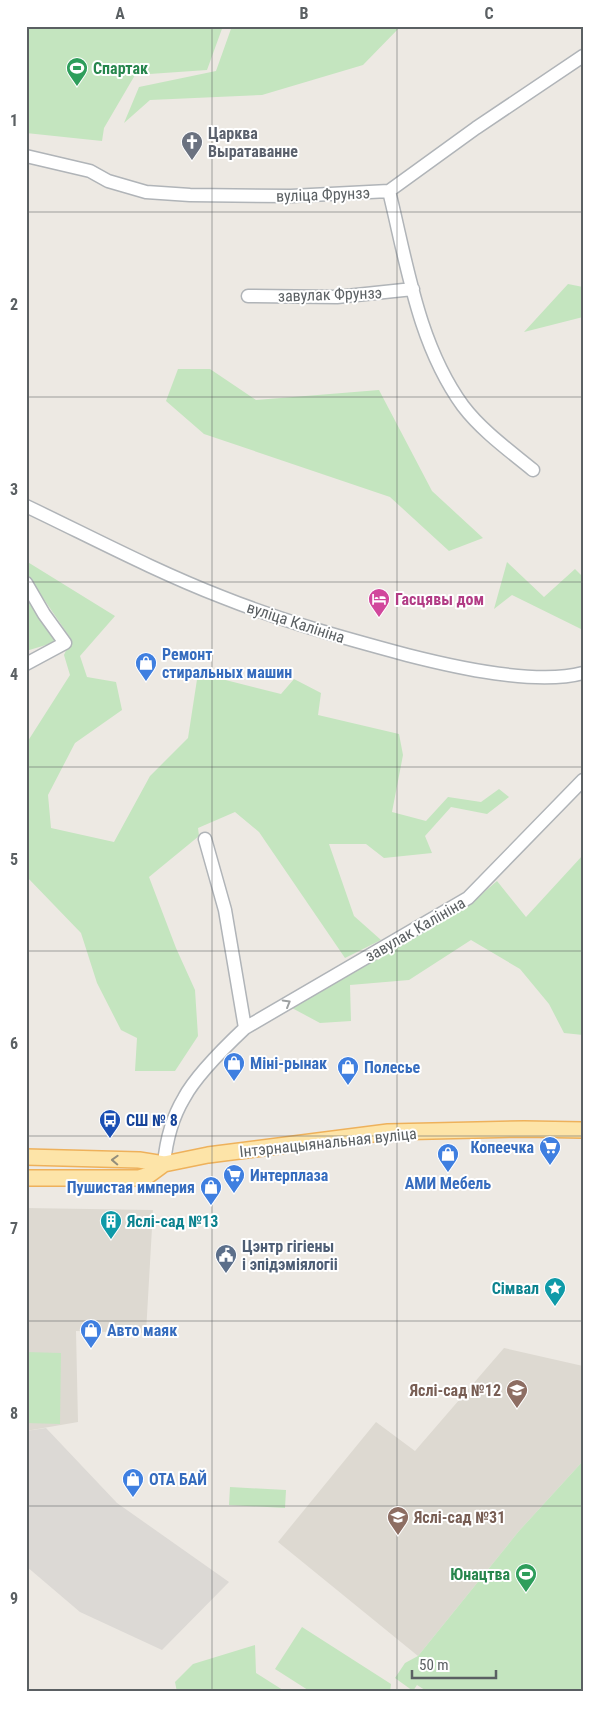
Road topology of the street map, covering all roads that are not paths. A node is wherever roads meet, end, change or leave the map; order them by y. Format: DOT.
graph roads {
  1 [pos="583,56"];
  2 [pos="26,156"];
  3 [pos="389,191"];
  4 [pos="413,289"];
  5 [pos="248,296"];
  6 [pos="533,470"];
  7 [pos="26,506"];
  8 [pos="26,584"];
  9 [pos="26,664"];
  10 [pos="583,673"];
  11 [pos="583,780"];
  12 [pos="205,839"];
  13 [pos="245,1028"];
  14 [pos="583,1130"];
  15 [pos="26,1158"];
  16 [pos="164,1164"];
  17 [pos="26,1178"];
  1 -- 3 [label="street, вуліца Фрунзэ"];
  2 -- 3 [label="street, вуліца Фрунзэ"];
  3 -- 4 [label="street"];
  4 -- 5 [label="street, завулак Фрунзэ"];
  4 -- 6 [label="street"];
  7 -- 10 [label="street, вуліца Калініна"];
  8 -- 9 [label="street"];
  13 -- 11 [label="street, завулак Калініна, one-way"];
  12 -- 13 [label="street"];
  13 -- 16 [label="street, завулак Калініна"];
  14 -- 16 [label="main road, Інтэрнацыянальная вуліца"];
  16 -- 15 [label="main road, Інтэрнацыянальная вуліца, one-way"];
  16 -- 17 [label="main road, Інтэрнацыянальная вуліца"];
}
